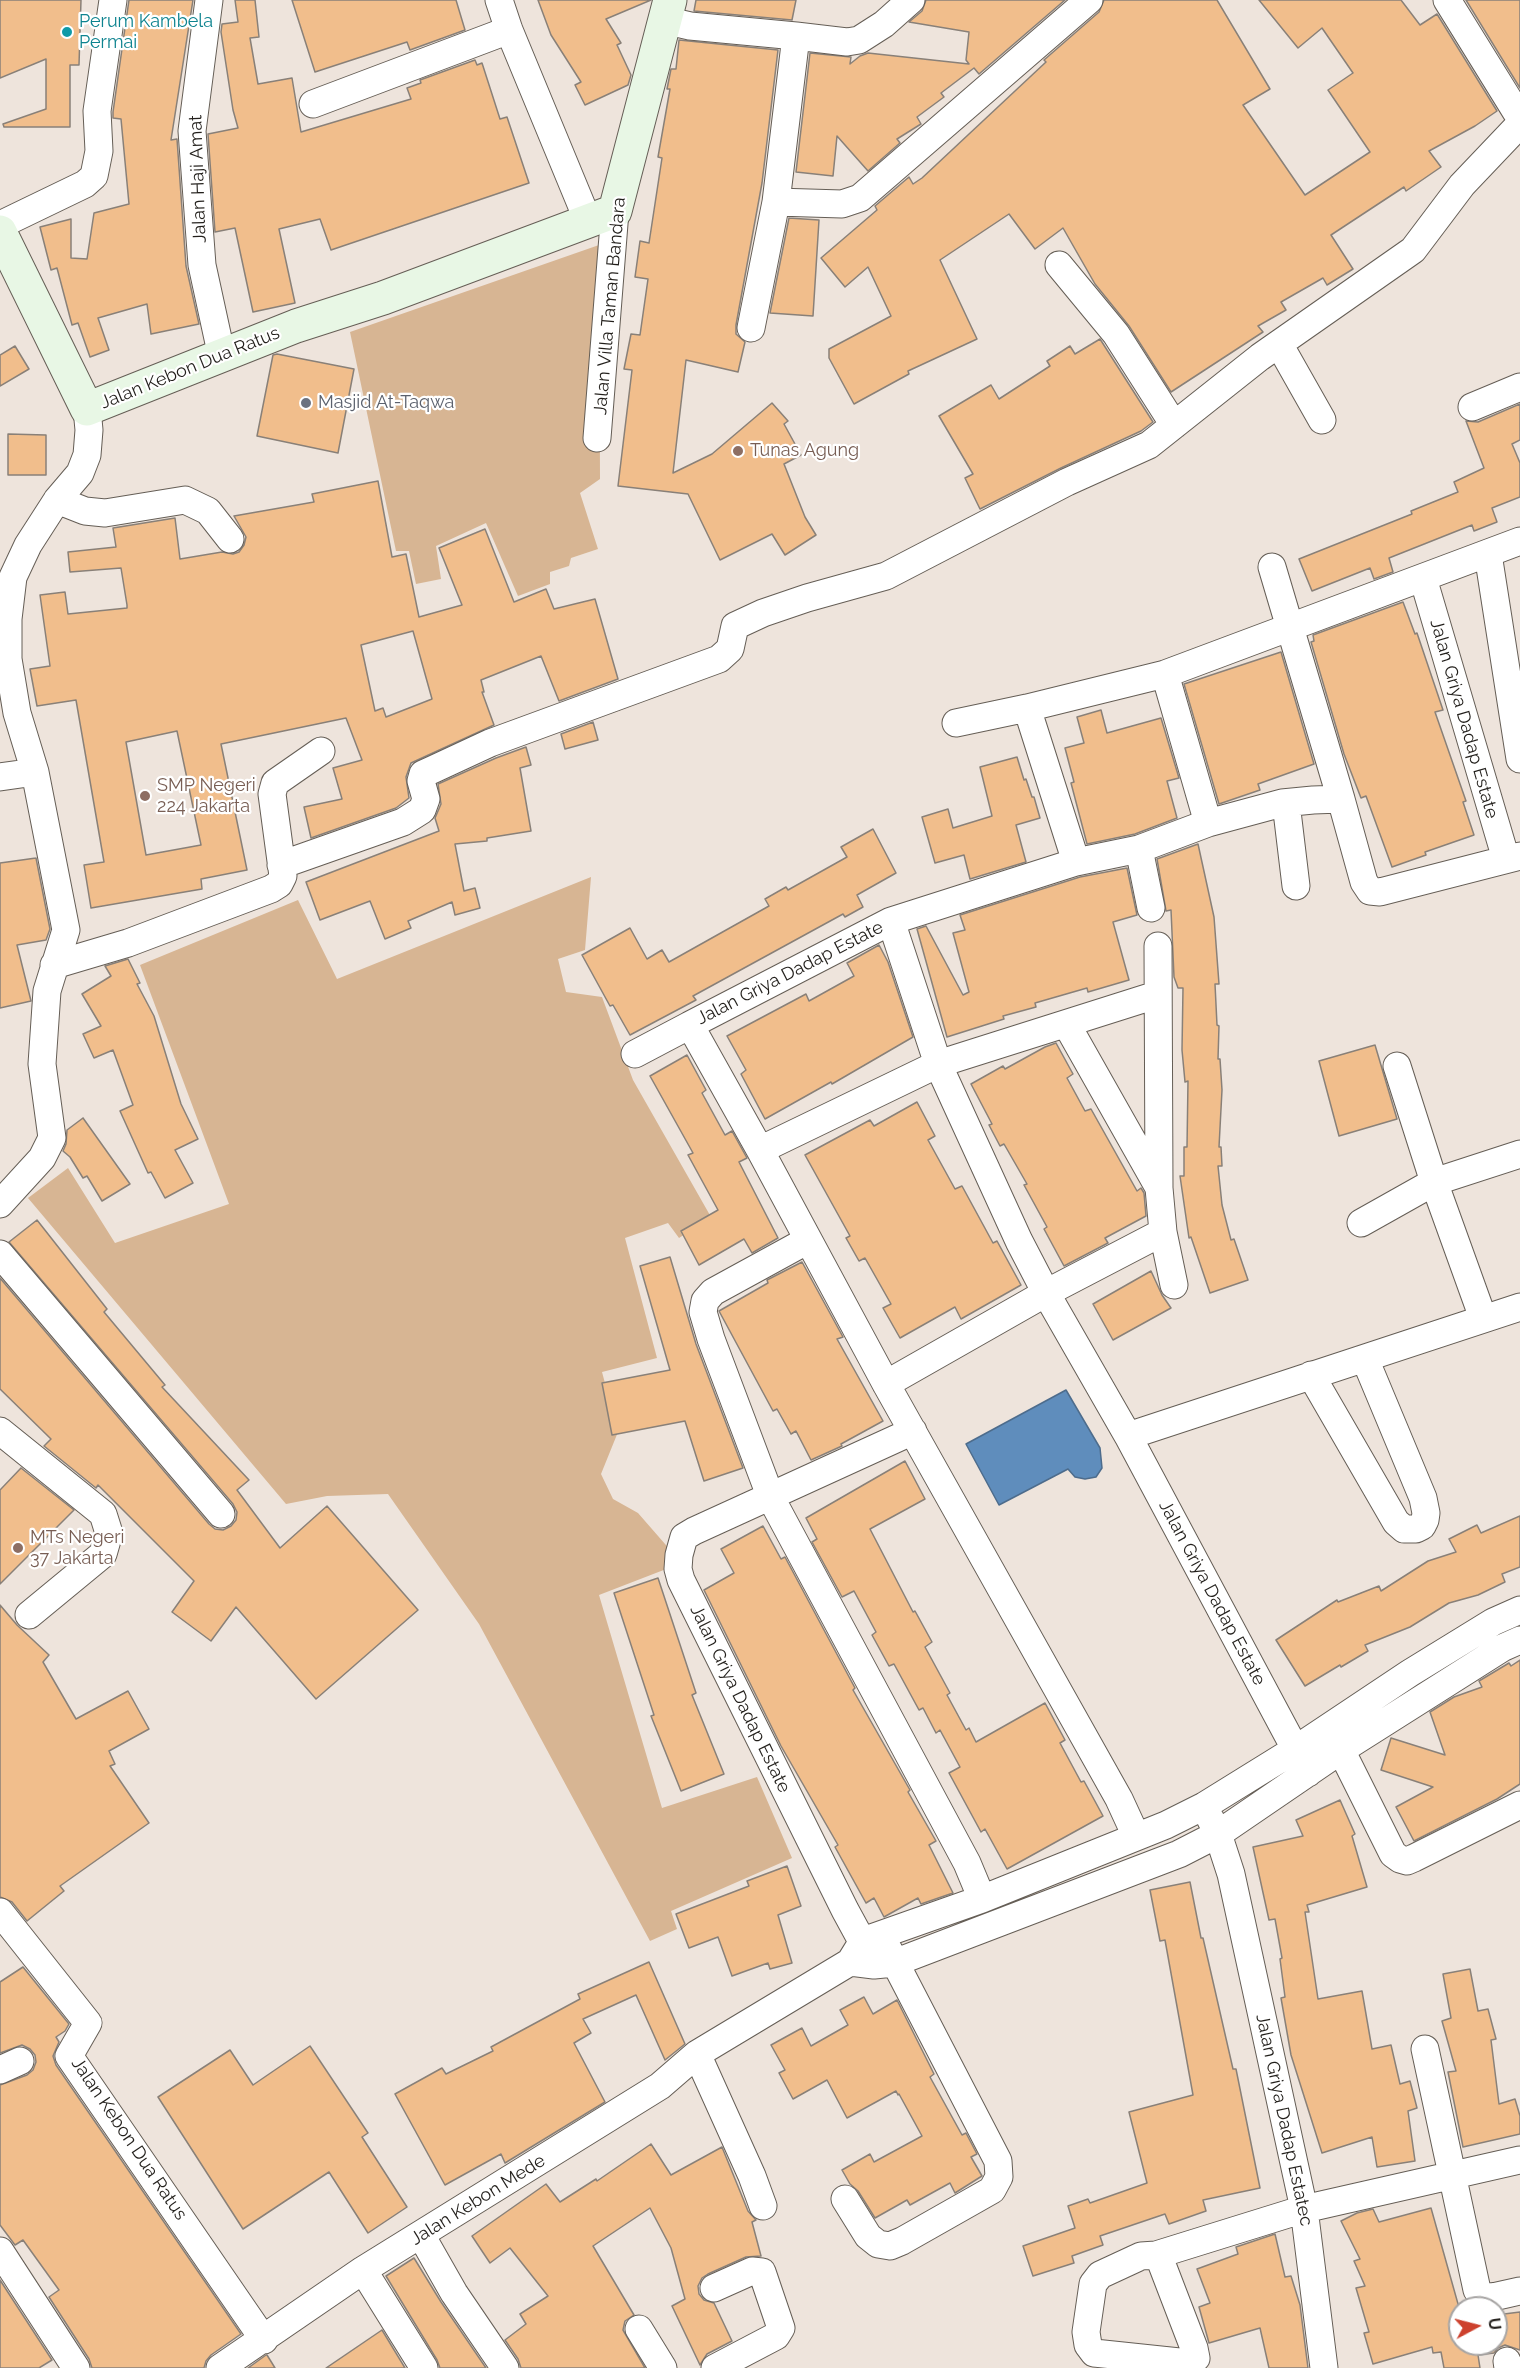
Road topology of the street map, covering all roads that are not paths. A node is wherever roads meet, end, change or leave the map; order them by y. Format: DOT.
graph roads {
  1 [pos="113,0"];
  2 [pos="209,0"];
  3 [pos="499,0"];
  4 [pos="911,0"];
  5 [pos="1089,0"];
  6 [pos="1447,0"];
  7 [pos="667,10"];
  8 [pos="509,30"];
  9 [pos="796,36"];
  10 [pos="313,104"];
  11 [pos="1520,118"];
  12 [pos="1520,124"];
  13 [pos="776,201"];
  14 [pos="601,216"];
  15 [pos="0,225"];
  16 [pos="0,232"];
  17 [pos="1059,265"];
  18 [pos="751,328"];
  19 [pos="1279,344"];
  20 [pos="222,357"];
  21 [pos="1520,387"];
  22 [pos="1472,407"];
  23 [pos="87,409"];
  24 [pos="1322,420"];
  25 [pos="1174,425"];
  26 [pos="597,438"];
  27 [pos="57,500"];
  28 [pos="230,539"];
  29 [pos="1520,541"];
  30 [pos="1488,554"];
  31 [pos="1272,567"];
  32 [pos="1423,578"];
  33 [pos="1290,627"];
  34 [pos="1165,674"];
  35 [pos="1027,708"];
  36 [pos="956,723"];
  37 [pos="321,751"];
  38 [pos="1520,759"];
  39 [pos="35,772"];
  40 [pos="0,777"];
  41 [pos="1341,799"];
  42 [pos="1286,803"];
  43 [pos="1208,823"];
  44 [pos="1138,849"];
  45 [pos="1513,858"];
  46 [pos="1076,862"];
  47 [pos="281,866"];
  48 [pos="1296,886"];
  49 [pos="1151,909"];
  50 [pos="891,921"];
  51 [pos="1158,946"];
  52 [pos="54,965"];
  53 [pos="1156,995"];
  54 [pos="1067,1024"];
  55 [pos="690,1025"];
  56 [pos="635,1054"];
  57 [pos="938,1064"];
  58 [pos="1397,1066"];
  59 [pos="760,1150"];
  60 [pos="1520,1154"];
  61 [pos="1434,1182"];
  62 [pos="1159,1188"];
  63 [pos="0,1204"];
  64 [pos="1361,1223"];
  65 [pos="1163,1232"];
  66 [pos="808,1240"];
  67 [pos="0,1254"];
  68 [pos="1174,1285"];
  69 [pos="1046,1293"];
  70 [pos="1519,1310"];
  71 [pos="1483,1318"];
  72 [pos="1365,1359"];
  73 [pos="1311,1375"];
  74 [pos="886,1384"];
  75 [pos="0,1431"];
  76 [pos="913,1431"];
  77 [pos="1128,1436"];
  78 [pos="771,1498"];
  79 [pos="221,1514"];
  80 [pos="1520,1610"];
  81 [pos="29,1615"];
  82 [pos="1520,1640"];
  83 [pos="1326,1728"];
  84 [pos="1296,1749"];
  85 [pos="1341,1750"];
  86 [pos="1308,1773"];
  87 [pos="1520,1805"];
  88 [pos="1204,1806"];
  89 [pos="1218,1834"];
  90 [pos="1136,1836"];
  91 [pos="982,1899"];
  92 [pos="0,1912"];
  93 [pos="873,1953"];
  94 [pos="1425,2049"];
  95 [pos="697,2054"];
  96 [pos="1520,2160"];
  97 [pos="1453,2175"];
  98 [pos="844,2199"];
  99 [pos="763,2206"];
  100 [pos="1304,2209"];
  101 [pos="421,2235"];
  102 [pos="0,2252"];
  103 [pos="1156,2255"];
  104 [pos="363,2270"];
  105 [pos="714,2288"];
  106 [pos="1520,2291"];
  107 [pos="639,2329"];
  108 [pos="264,2340"];
  109 [pos="746,2360"];
  110 [pos="76,2368"];
  111 [pos="220,2368"];
  112 [pos="424,2368"];
  113 [pos="505,2368"];
  114 [pos="663,2368"];
  115 [pos="715,2368"];
  116 [pos="1324,2368"];
  1 -- 15 [label="street"];
  2 -- 20 [label="street, Jalan Haji Amat"];
  3 -- 8 [label="street"];
  4 -- 9 [label="street"];
  5 -- 13 [label="street"];
  6 -- 11 [label="street"];
  7 -- 9 [label="street"];
  7 -- 14 [label="street, Jalan Villa Taman Bandara"];
  8 -- 10 [label="street"];
  8 -- 14 [label="street"];
  9 -- 13 [label="street"];
  12 -- 19 [label="street"];
  13 -- 18 [label="street"];
  14 -- 20 [label="street, Jalan Kebon Dua Ratus"];
  14 -- 26 [label="street, Jalan Villa Taman Bandara"];
  16 -- 23 [label="street"];
  17 -- 25 [label="street"];
  19 -- 24 [label="street"];
  19 -- 25 [label="street"];
  20 -- 23 [label="street, Jalan Kebon Dua Ratus"];
  21 -- 22 [label="street"];
  23 -- 27 [label="street, Jalan Kebon Dua Ratus"];
  25 -- 47 [label="street"];
  27 -- 28 [label="street"];
  27 -- 39 [label="street, Jalan Kebon Dua Ratus"];
  29 -- 30 [label="street"];
  30 -- 32 [label="street"];
  30 -- 38 [label="street"];
  31 -- 33 [label="street, Jalan Griya Dadap Estate"];
  32 -- 33 [label="street"];
  32 -- 45 [label="street, Jalan Griya Dadap Estate"];
  33 -- 34 [label="street"];
  33 -- 41 [label="street, Jalan Griya Dadap Estate"];
  34 -- 35 [label="street"];
  34 -- 43 [label="street"];
  35 -- 36 [label="street"];
  35 -- 46 [label="street"];
  37 -- 47 [label="street"];
  39 -- 40 [label="street"];
  39 -- 52 [label="street, Jalan Kebon Dua Ratus"];
  41 -- 42 [label="street, Jalan Griya Dadap Estate"];
  41 -- 45 [label="street, Jalan Griya Dadap Estate"];
  42 -- 43 [label="street, Jalan Griya Dadap Estate"];
  42 -- 48 [label="street"];
  43 -- 44 [label="street, Jalan Griya Dadap Estate"];
  44 -- 46 [label="street, Jalan Griya Dadap Estate"];
  44 -- 49 [label="street"];
  46 -- 50 [label="street, Jalan Griya Dadap Estate"];
  47 -- 52 [label="street"];
  50 -- 55 [label="street, Jalan Griya Dadap Estate"];
  50 -- 57 [label="street, Jalan Griya Dadap Estate"];
  51 -- 53 [label="street"];
  52 -- 63 [label="street, Jalan Kebon Dua Ratus"];
  53 -- 54 [label="street"];
  53 -- 62 [label="street"];
  54 -- 57 [label="street"];
  54 -- 62 [label="street"];
  55 -- 56 [label="street, Jalan Griya Dadap Estate"];
  55 -- 59 [label="street, Jalan Griya Dadap Estate"];
  57 -- 59 [label="street"];
  57 -- 69 [label="street, Jalan Griya Dadap Estate"];
  58 -- 61 [label="street"];
  59 -- 66 [label="street, Jalan Griya Dadap Estate"];
  60 -- 61 [label="street"];
  61 -- 64 [label="street"];
  61 -- 71 [label="street"];
  62 -- 65 [label="street"];
  65 -- 68 [label="street"];
  65 -- 69 [label="street"];
  66 -- 74 [label="street, Jalan Griya Dadap Estate"];
  66 -- 78 [label="street"];
  67 -- 79 [label="street"];
  69 -- 74 [label="street"];
  69 -- 77 [label="street, Jalan Griya Dadap Estate"];
  70 -- 71 [label="street"];
  71 -- 72 [label="street"];
  72 -- 73 [label="street"];
  72 -- 73 [label="street"];
  73 -- 77 [label="street"];
  74 -- 76 [label="street, Jalan Griya Dadap Estate"];
  75 -- 81 [label="street"];
  76 -- 78 [label="street, Jalan Griya Dadap Estate"];
  76 -- 90 [label="street, Jalan Griya Dadap Estate"];
  77 -- 84 [label="street, Jalan Griya Dadap Estate"];
  78 -- 91 [label="street"];
  78 -- 93 [label="street, Jalan Griya Dadap Estate"];
  80 -- 83 [label="street"];
  82 -- 85 [label="street"];
  83 -- 84 [label="street"];
  83 -- 85 [label="street"];
  84 -- 86 [label="street, Jalan Griya Dadap Estate"];
  84 -- 88 [label="street"];
  85 -- 86 [label="street"];
  85 -- 87 [label="street"];
  86 -- 89 [label="street"];
  88 -- 89 [label="street"];
  88 -- 90 [label="street"];
  89 -- 93 [label="street"];
  89 -- 100 [label="street, Jalan Griya Dadap Estatec"];
  90 -- 91 [label="street"];
  91 -- 93 [label="street"];
  92 -- 108 [label="street, Jalan Kebon Dua Ratus"];
  93 -- 95 [label="street, Jalan Kebon Mede"];
  93 -- 98 [label="street, Jalan Griya Dadap Estate"];
  94 -- 97 [label="street"];
  95 -- 99 [label="street"];
  95 -- 101 [label="street, Jalan Kebon Mede"];
  96 -- 97 [label="street"];
  97 -- 100 [label="street"];
  97 -- 106 [label="street"];
  100 -- 103 [label="street"];
  100 -- 116 [label="street, Jalan Griya Dadap Estatec"];
  101 -- 104 [label="street, Jalan Kebon Mede"];
  101 -- 113 [label="street"];
  102 -- 110 [label="street"];
  103 -- 103 [label="street"];
  104 -- 108 [label="street, Jalan Kebon Mede"];
  104 -- 112 [label="street"];
  105 -- 109 [label="street"];
  107 -- 114 [label="street"];
  108 -- 111 [label="street, Jalan Kebon Mede"];
  109 -- 115 [label="street"];
}
